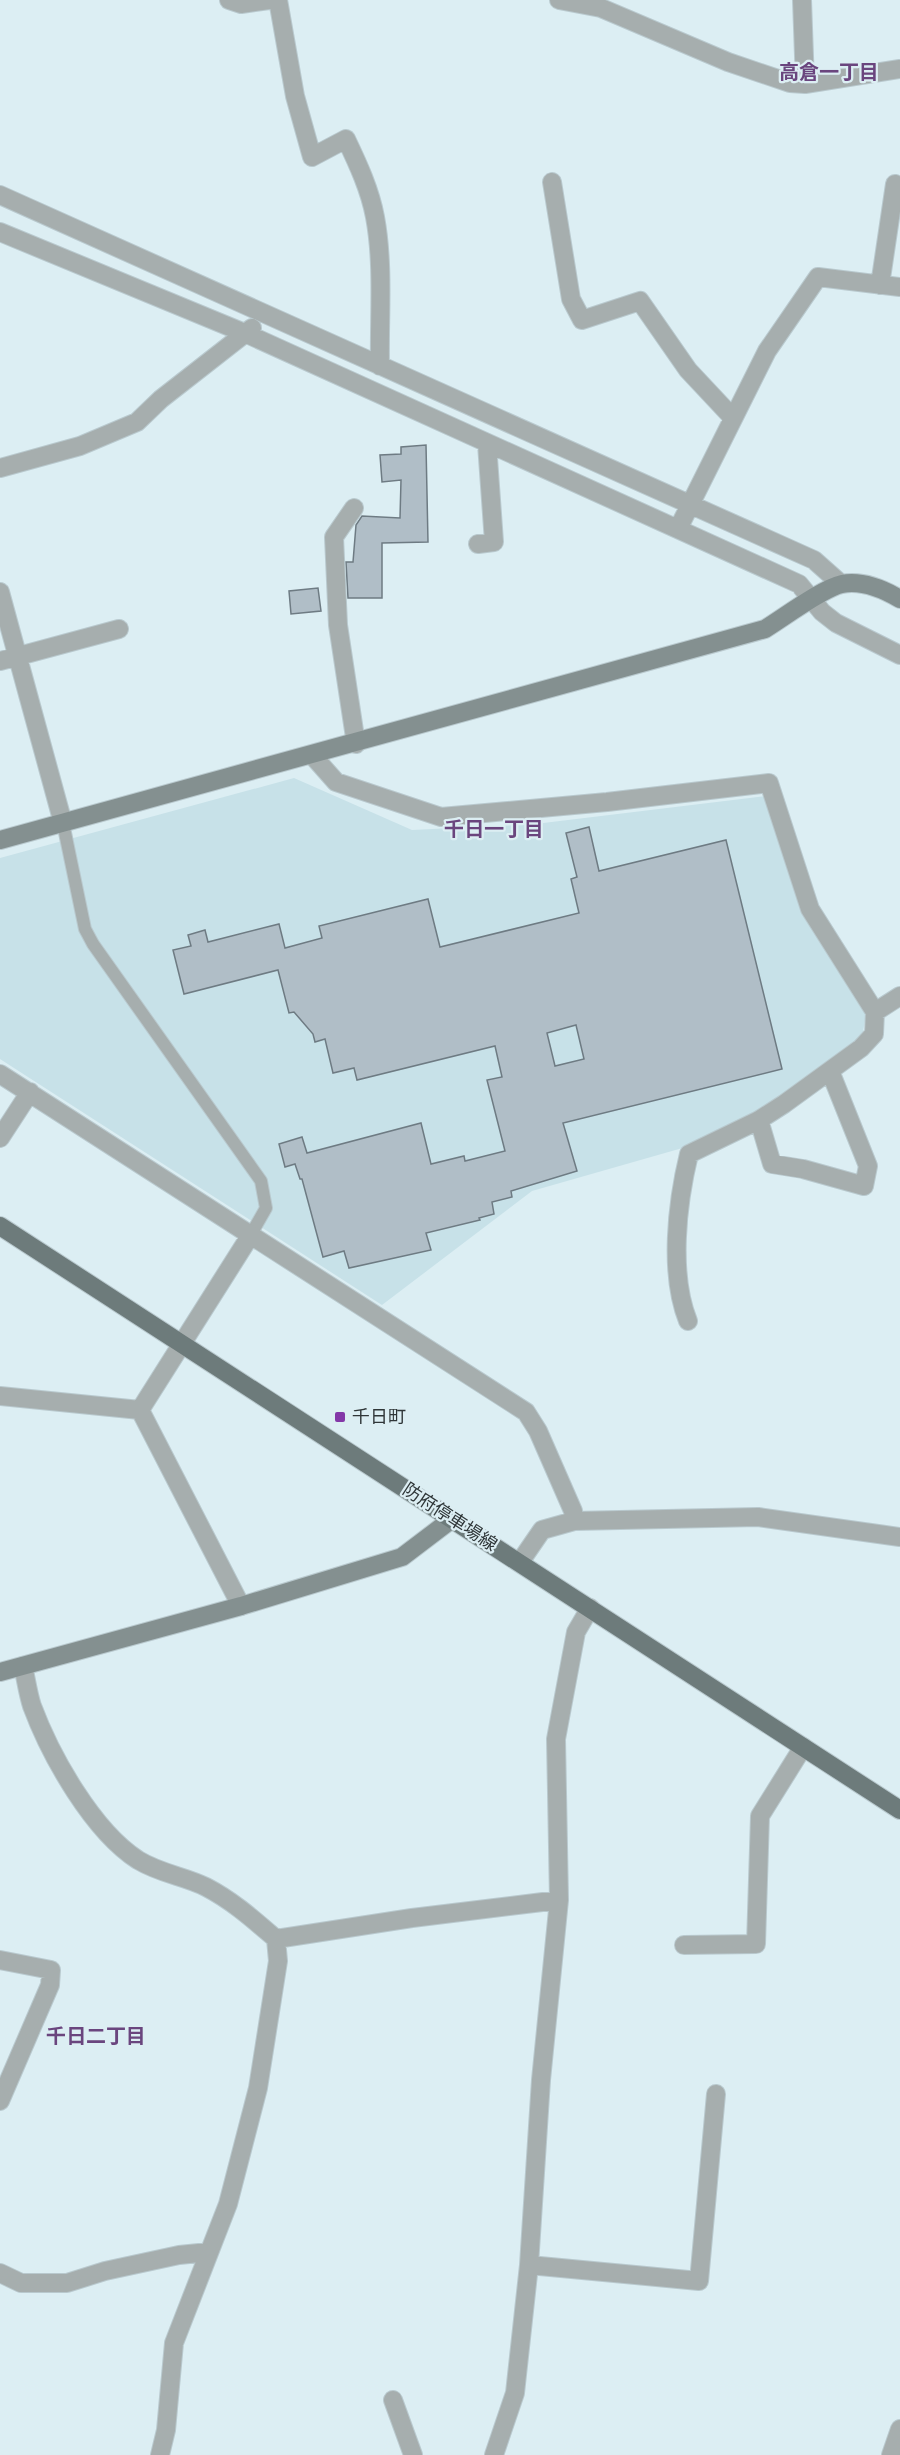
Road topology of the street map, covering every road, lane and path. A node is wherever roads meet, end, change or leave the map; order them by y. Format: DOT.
graph roads {
  1 [pos="229,0"];
  2 [pos="269,0"];
  3 [pos="278,0"];
  4 [pos="559,0"];
  5 [pos="802,0"];
  6 [pos="900,69"];
  7 [pos="805,84"];
  8 [pos="552,182"];
  9 [pos="895,184"];
  10 [pos="0,195"];
  11 [pos="0,232"];
  12 [pos="880,285"];
  13 [pos="900,287"];
  14 [pos="267,315"];
  15 [pos="247,334"];
  16 [pos="380,366"];
  17 [pos="733,418"];
  18 [pos="488,444"];
  19 [pos="0,468"];
  20 [pos="688,504"];
  21 [pos="354,508"];
  22 [pos="678,529"];
  23 [pos="478,544"];
  24 [pos="841,584"];
  25 [pos="0,592"];
  26 [pos="900,599"];
  27 [pos="813,600"];
  28 [pos="119,629"];
  29 [pos="900,655"];
  30 [pos="9,659"];
  31 [pos="356,744"];
  32 [pos="313,756"];
  33 [pos="63,823"];
  34 [pos="0,840"];
  35 [pos="900,996"];
  36 [pos="875,1012"];
  37 [pos="830,1071"];
  38 [pos="0,1074"];
  39 [pos="30,1092"];
  40 [pos="759,1120"];
  41 [pos="0,1138"];
  42 [pos="0,1226"];
  43 [pos="250,1236"];
  44 [pos="688,1321"];
  45 [pos="182,1344"];
  46 [pos="0,1396"];
  47 [pos="140,1410"];
  48 [pos="452,1519"];
  49 [pos="574,1521"];
  50 [pos="900,1537"];
  51 [pos="520,1562"];
  52 [pos="241,1606"];
  53 [pos="590,1608"];
  54 [pos="23,1666"];
  55 [pos="0,1672"];
  56 [pos="803,1747"];
  57 [pos="900,1810"];
  58 [pos="559,1900"];
  59 [pos="276,1939"];
  60 [pos="684,1945"];
  61 [pos="0,1960"];
  62 [pos="716,2094"];
  63 [pos="0,2101"];
  64 [pos="209,2252"];
  65 [pos="529,2265"];
  66 [pos="0,2273"];
  67 [pos="393,2400"];
  68 [pos="900,2429"];
  69 [pos="160,2455"];
  70 [pos="413,2455"];
  71 [pos="494,2455"];
  72 [pos="891,2455"];
  1 -- 2 [label="street"];
  3 -- 16 [label="street"];
  4 -- 7 [label="street"];
  5 -- 7 [label="street"];
  6 -- 7 [label="street"];
  8 -- 17 [label="street"];
  9 -- 12 [label="street"];
  10 -- 14 [label="street"];
  11 -- 15 [label="street"];
  12 -- 13 [label="street"];
  12 -- 17 [label="street"];
  14 -- 15 [label="street"];
  14 -- 16 [label="street"];
  15 -- 18 [label="street"];
  15 -- 19 [label="street"];
  16 -- 20 [label="street"];
  17 -- 20 [label="street"];
  18 -- 22 [label="street"];
  18 -- 23 [label="street"];
  20 -- 22 [label="street"];
  20 -- 24 [label="street"];
  21 -- 31 [label="street"];
  22 -- 27 [label="street"];
  24 -- 26 [label="street"];
  24 -- 27 [label="street"];
  25 -- 30 [label="street"];
  27 -- 29 [label="street"];
  27 -- 31 [label="street"];
  28 -- 30 [label="street"];
  30 -- 33 [label="street"];
  31 -- 32 [label="street"];
  32 -- 33 [label="street"];
  32 -- 36 [label="street"];
  33 -- 34 [label="street"];
  33 -- 43 [label="lane"];
  35 -- 36 [label="street"];
  36 -- 37 [label="street"];
  37 -- 40 [label="street"];
  37 -- 40 [label="street"];
  38 -- 39 [label="street"];
  39 -- 41 [label="street"];
  39 -- 43 [label="street"];
  40 -- 44 [label="street"];
  42 -- 45 [label="main road, 防府停車場線"];
  43 -- 45 [label="street"];
  43 -- 49 [label="street"];
  45 -- 47 [label="street"];
  45 -- 48 [label="main road, 防府停車場線"];
  46 -- 47 [label="street"];
  47 -- 52 [label="street"];
  48 -- 51 [label="main road, 防府停車場線"];
  48 -- 52 [label="street"];
  49 -- 50 [label="street"];
  49 -- 51 [label="street"];
  51 -- 53 [label="main road, 防府停車場線"];
  52 -- 54 [label="street"];
  53 -- 56 [label="main road, 防府停車場線"];
  53 -- 58 [label="street"];
  54 -- 55 [label="street"];
  54 -- 59 [label="street"];
  56 -- 57 [label="main road, 防府停車場線"];
  56 -- 60 [label="street"];
  58 -- 59 [label="street"];
  58 -- 65 [label="street"];
  59 -- 64 [label="street"];
  61 -- 63 [label="street"];
  62 -- 65 [label="street"];
  64 -- 66 [label="street"];
  64 -- 69 [label="street"];
  65 -- 71 [label="street"];
  67 -- 70 [label="street"];
  68 -- 72 [label="street"];
}
